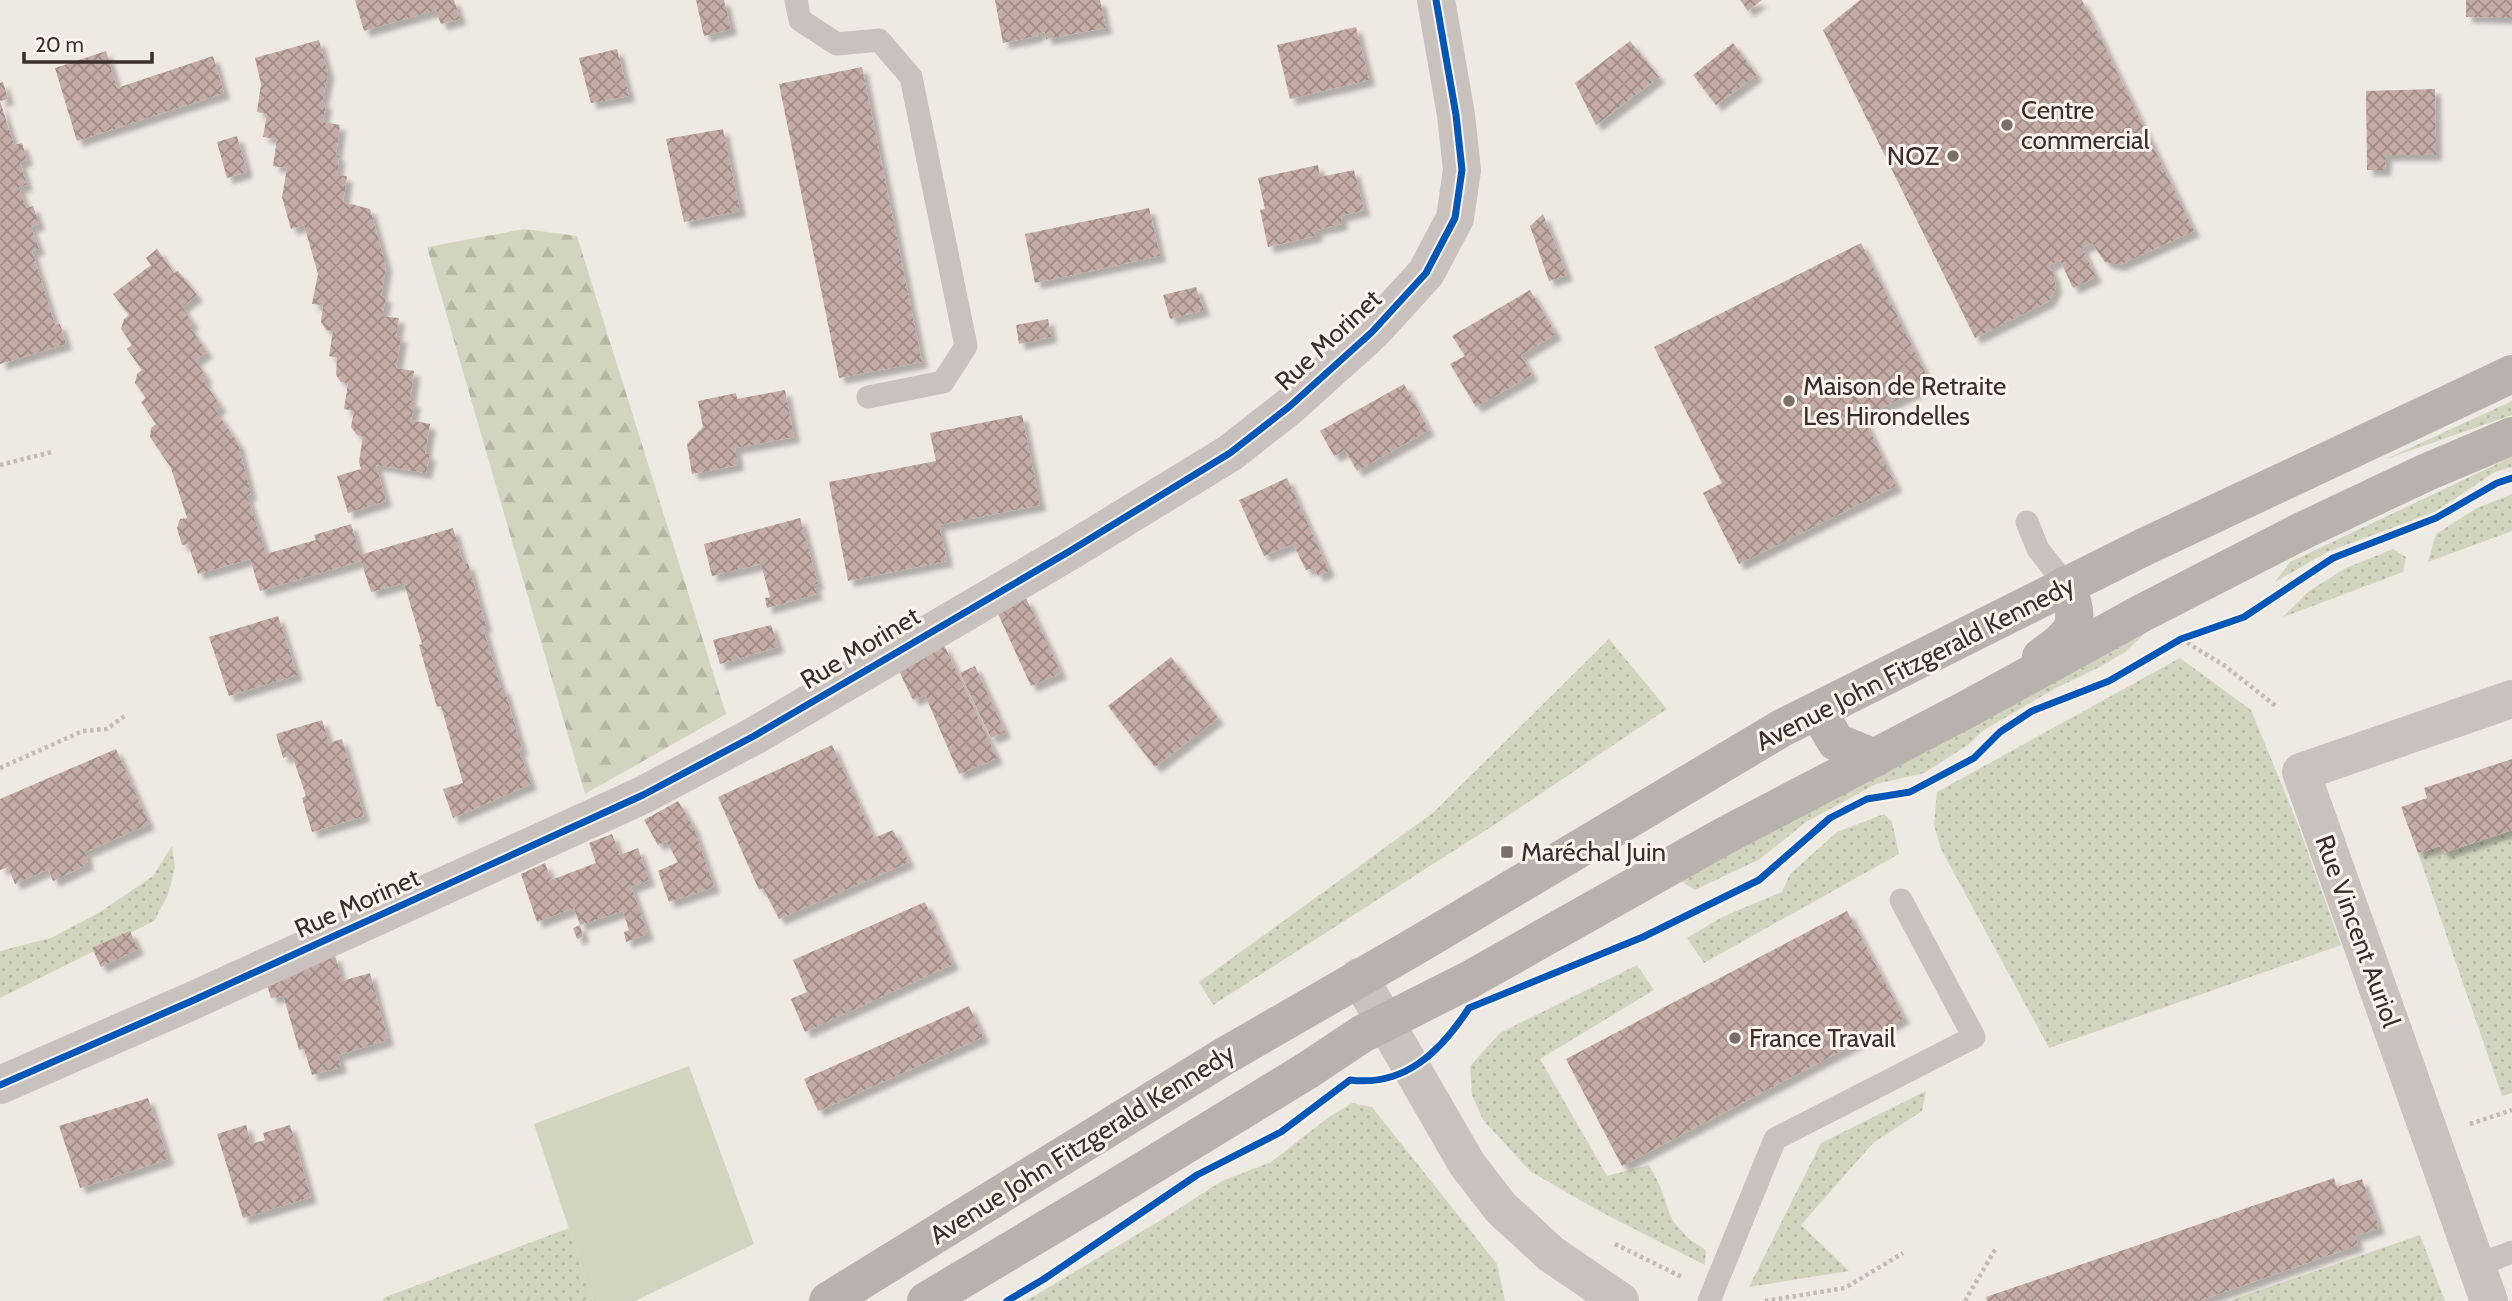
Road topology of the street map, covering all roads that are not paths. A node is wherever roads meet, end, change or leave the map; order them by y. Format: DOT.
graph roads {
  1 [pos="796,0"];
  2 [pos="1436,0"];
  3 [pos="2512,374"];
  4 [pos="868,397"];
  5 [pos="2512,436"];
  6 [pos="2027,522"];
  7 [pos="2066,585"];
  8 [pos="2512,699"];
  9 [pos="1971,707"];
  10 [pos="1818,711"];
  11 [pos="1875,758"];
  12 [pos="1901,900"];
  13 [pos="1348,984"];
  14 [pos="1373,1028"];
  15 [pos="0,1085"];
  16 [pos="2512,1252"];
  17 [pos="2476,1266"];
  18 [pos="1710,1296"];
  19 [pos="828,1301"];
  20 [pos="926,1301"];
  21 [pos="1602,1301"];
  22 [pos="1620,1301"];
  23 [pos="2489,1301"];
  1 -- 4 [label="lane"];
  2 -- 15 [label="street, Rue Morinet"];
  3 -- 7 [label="main road, Avenue John Fitzgerald Kennedy"];
  5 -- 9 [label="main road, Avenue John Fitzgerald Kennedy"];
  6 -- 7 [label="lane"];
  7 -- 9 [label="main road"];
  7 -- 10 [label="main road, Avenue John Fitzgerald Kennedy"];
  8 -- 17 [label="street, Rue Vincent Auriol"];
  9 -- 11 [label="main road, Avenue John Fitzgerald Kennedy"];
  10 -- 11 [label="main road"];
  10 -- 13 [label="main road, Avenue John Fitzgerald Kennedy"];
  11 -- 14 [label="main road, Avenue John Fitzgerald Kennedy"];
  12 -- 18 [label="lane"];
  13 -- 14 [label="street"];
  13 -- 19 [label="main road, Avenue John Fitzgerald Kennedy"];
  14 -- 20 [label="main road, Avenue John Fitzgerald Kennedy"];
  14 -- 21 [label="street"];
  14 -- 22 [label="street"];
  16 -- 17 [label="lane"];
  17 -- 23 [label="street, Rue Vincent Auriol"];
}
